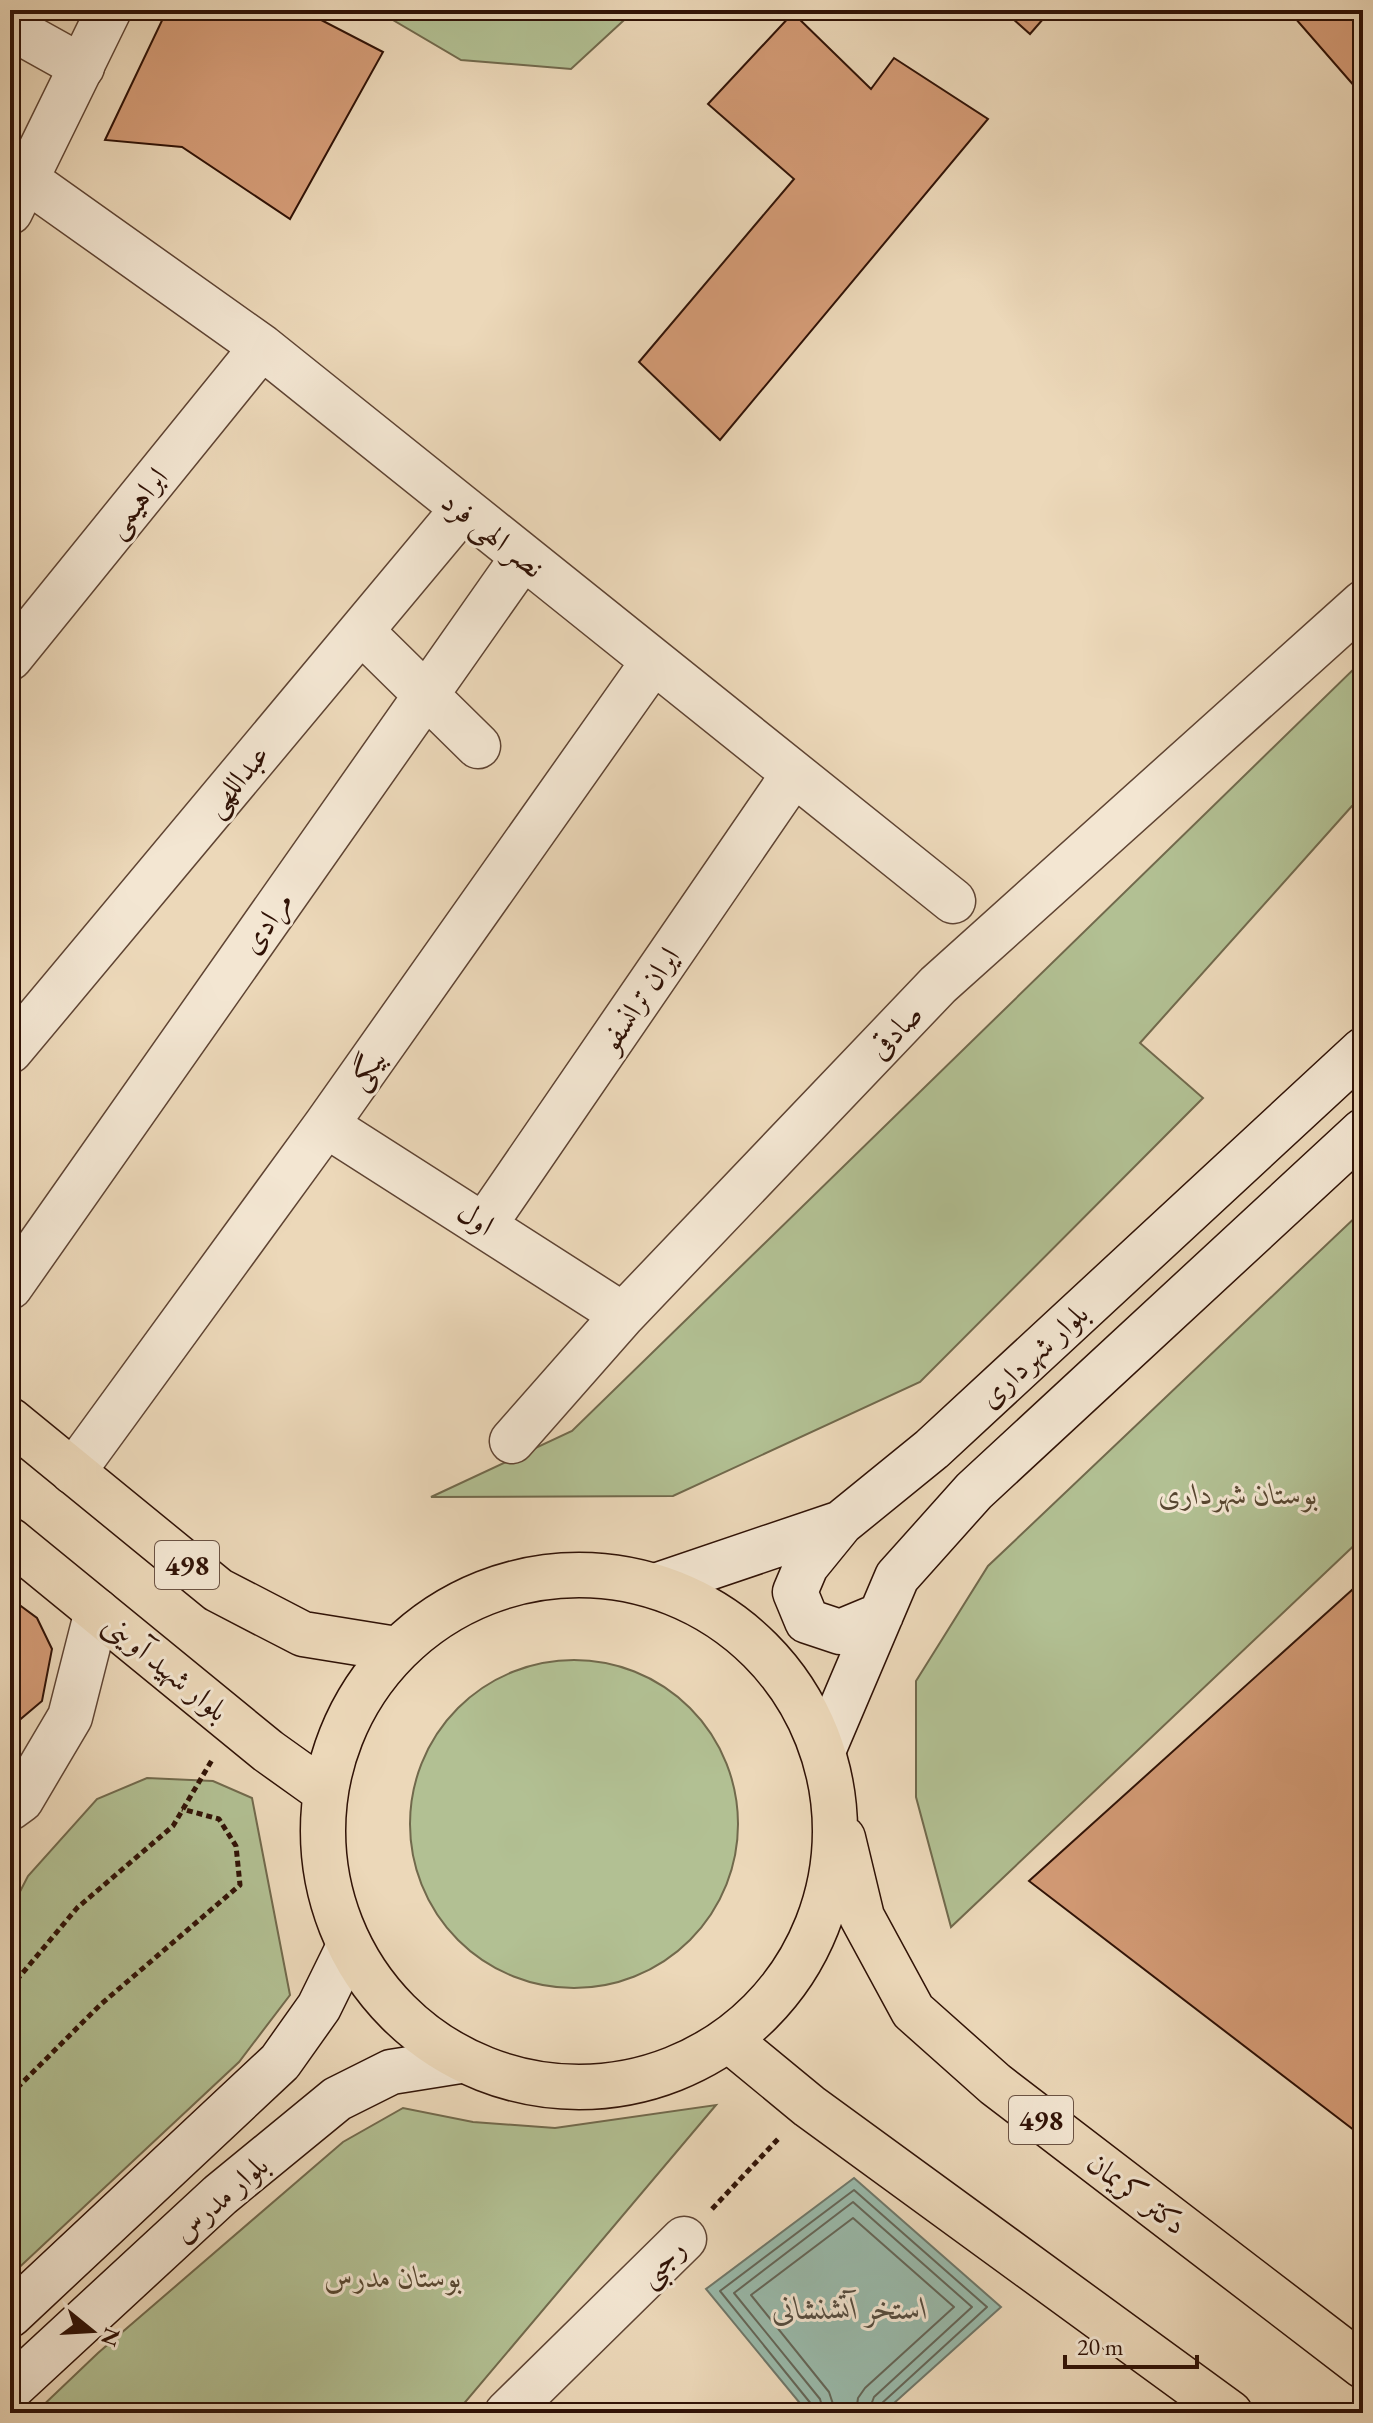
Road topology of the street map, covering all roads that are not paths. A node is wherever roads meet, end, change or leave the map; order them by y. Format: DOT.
graph roads {
  1 [pos="109,10"];
  2 [pos="10,27"];
  3 [pos="82,67"];
  4 [pos="15,185"];
  5 [pos="262,347"];
  6 [pos="462,510"];
  7 [pos="523,557"];
  8 [pos="1362,610"];
  9 [pos="361,631"];
  10 [pos="10,658"];
  11 [pos="653,662"];
  12 [pos="426,695"];
  13 [pos="478,746"];
  14 [pos="793,775"];
  15 [pos="953,901"];
  16 [pos="1363,1050"];
  17 [pos="10,1051"];
  18 [pos="326,1125"];
  19 [pos="1363,1131"];
  20 [pos="485,1224"];
  21 [pos="10,1287"];
  22 [pos="623,1315"];
  23 [pos="10,1420"];
  24 [pos="512,1441"];
  25 [pos="73,1472"];
  26 [pos="841,1523"];
  27 [pos="10,1540"];
  28 [pos="658,1585"];
  29 [pos="97,1611"];
  30 [pos="881,1615"];
  31 [pos="396,1649"];
  32 [pos="827,1770"];
  33 [pos="324,1791"];
  34 [pos="10,1808"];
  35 [pos="348,1948"];
  36 [pos="729,2040"];
  37 [pos="460,2061"];
  38 [pos="684,2239"];
  39 [pos="10,2315"];
  40 [pos="1362,2363"];
  41 [pos="10,2389"];
  42 [pos="507,2413"];
  43 [pos="1230,2413"];
  1 -- 3 [label="street"];
  2 -- 3 [label="street"];
  3 -- 4 [label="street"];
  4 -- 5 [label="street, نصر الهی فرد"];
  5 -- 6 [label="street, نصر الهی فرد"];
  5 -- 10 [label="street, ابراهیمی"];
  6 -- 7 [label="street, نصر الهی فرد"];
  6 -- 9 [label="street, عبداللهی"];
  7 -- 11 [label="street, نصر الهی فرد"];
  7 -- 12 [label="street, مرادی"];
  8 -- 22 [label="street, صادقی"];
  9 -- 12 [label="street"];
  9 -- 17 [label="street, عبداللهی"];
  11 -- 14 [label="street, نصر الهی فرد"];
  11 -- 18 [label="street, بیگی"];
  12 -- 13 [label="street"];
  12 -- 21 [label="street, مرادی"];
  14 -- 15 [label="street, نصر الهی فرد"];
  14 -- 20 [label="street, ایران ترانسفو"];
  16 -- 26 [label="street, بلوار شهرداری"];
  18 -- 20 [label="street, اول"];
  18 -- 25 [label="street, بیگی"];
  19 -- 30 [label="street, بلوار شهرداری"];
  20 -- 22 [label="street, اول"];
  22 -- 24 [label="street, صادقی"];
  23 -- 25 [label="main road, 498"];
  25 -- 31 [label="main road, 498"];
  26 -- 28 [label="street, بلوار شهرداری"];
  26 -- 30 [label="street"];
  27 -- 29 [label="main road, بلوار شهید آوینی"];
  28 -- 31 [label="main road"];
  28 -- 32 [label="main road"];
  29 -- 33 [label="main road, بلوار شهید آوینی"];
  29 -- 34 [label="street"];
  30 -- 32 [label="street, بلوار شهرداری"];
  31 -- 33 [label="main road"];
  32 -- 36 [label="main road"];
  32 -- 40 [label="main road, دکتر کریمان / 498"];
  33 -- 35 [label="main road"];
  35 -- 37 [label="main road"];
  35 -- 39 [label="street, بلوار مدرس"];
  36 -- 37 [label="main road"];
  36 -- 43 [label="main road"];
  37 -- 41 [label="street, بلوار مدرس"];
  38 -- 42 [label="street, رجبی"];
}
